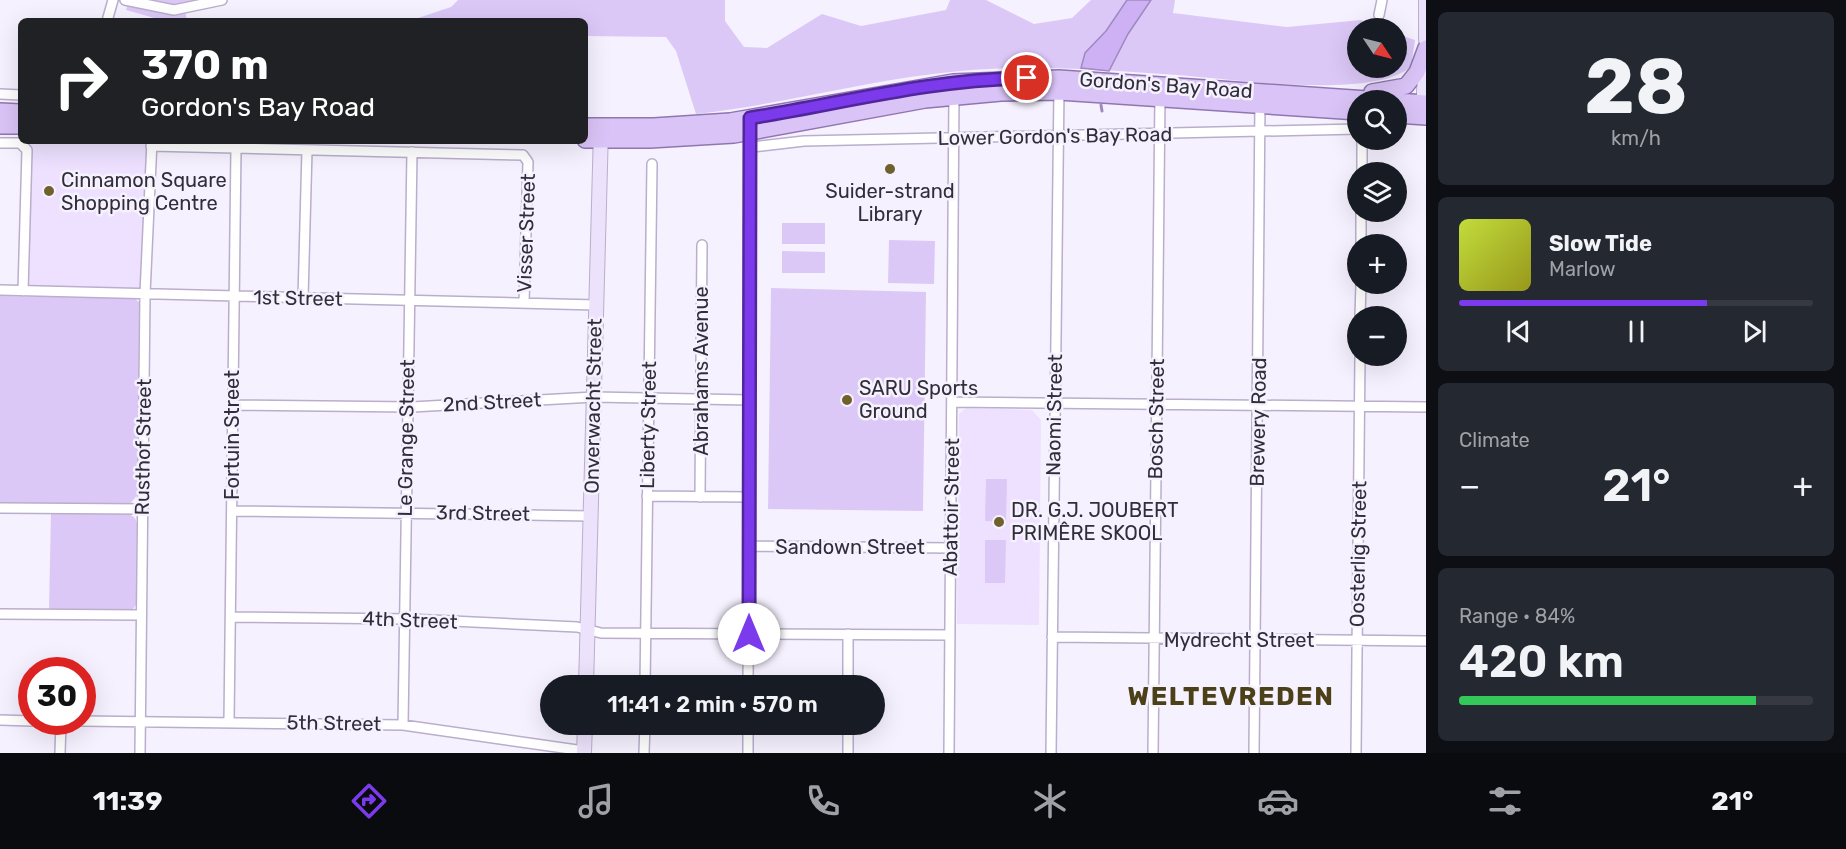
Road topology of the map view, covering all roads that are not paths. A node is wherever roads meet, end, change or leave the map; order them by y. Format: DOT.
graph roads {
  1 [pos="113,0"];
  2 [pos="125,0"];
  3 [pos="222,0"];
  4 [pos="1382,0"];
  5 [pos="1426,0"];
  6 [pos="1378,15"];
  7 [pos="109,18"];
  8 [pos="1426,40"];
  9 [pos="1426,48"];
  10 [pos="1059,85"];
  11 [pos="954,89"];
  12 [pos="1388,90"];
  13 [pos="1160,92"];
  14 [pos="0,94"];
  15 [pos="18,95"];
  16 [pos="1260,98"];
  17 [pos="1347,98"];
  18 [pos="1407,107"];
  19 [pos="1347,110"];
  20 [pos="1425,110"];
  21 [pos="0,111"];
  22 [pos="18,111"];
  23 [pos="1407,113"];
  24 [pos="0,126"];
  25 [pos="18,126"];
  26 [pos="588,127"];
  27 [pos="1347,129"];
  28 [pos="1260,131"];
  29 [pos="601,133"];
  30 [pos="752,133"];
  31 [pos="1159,133"];
  32 [pos="1058,136"];
  33 [pos="955,137"];
  34 [pos="588,139"];
  35 [pos="0,143"];
  36 [pos="152,144"];
  37 [pos="169,144"];
  38 [pos="236,148"];
  39 [pos="307,150"];
  40 [pos="411,152"];
  41 [pos="652,164"];
  42 [pos="702,245"];
  43 [pos="0,290"];
  44 [pos="23,291"];
  45 [pos="145,294"];
  46 [pos="232,296"];
  47 [pos="303,298"];
  48 [pos="408,300"];
  49 [pos="524,303"];
  50 [pos="596,306"];
  51 [pos="1360,366"];
  52 [pos="594,397"];
  53 [pos="649,399"];
  54 [pos="701,400"];
  55 [pos="750,400"];
  56 [pos="952,402"];
  57 [pos="1055,403"];
  58 [pos="1156,404"];
  59 [pos="233,405"];
  60 [pos="1258,405"];
  61 [pos="406,406"];
  62 [pos="1360,407"];
  63 [pos="1426,407"];
  64 [pos="647,496"];
  65 [pos="700,496"];
  66 [pos="750,497"];
  67 [pos="0,508"];
  68 [pos="143,509"];
  69 [pos="232,511"];
  70 [pos="405,512"];
  71 [pos="591,516"];
  72 [pos="749,546"];
  73 [pos="951,548"];
  74 [pos="0,614"];
  75 [pos="141,615"];
  76 [pos="231,617"];
  77 [pos="404,619"];
  78 [pos="588,630"];
  79 [pos="646,633"];
  80 [pos="749,634"];
  81 [pos="848,634"];
  82 [pos="950,635"];
  83 [pos="1052,637"];
  84 [pos="1154,639"];
  85 [pos="1256,640"];
  86 [pos="1357,640"];
  87 [pos="1426,641"];
  88 [pos="586,675"];
  89 [pos="645,675"];
  90 [pos="748,675"];
  91 [pos="848,675"];
  92 [pos="0,720"];
  93 [pos="18,721"];
  94 [pos="96,721"];
  95 [pos="140,722"];
  96 [pos="229,722"];
  97 [pos="403,724"];
  98 [pos="60,735"];
  99 [pos="585,735"];
  100 [pos="645,735"];
  101 [pos="748,735"];
  102 [pos="848,735"];
  103 [pos="584,752"];
  104 [pos="60,753"];
  105 [pos="140,753"];
  106 [pos="644,753"];
  107 [pos="748,753"];
  108 [pos="848,753"];
  109 [pos="949,753"];
  110 [pos="1051,753"];
  111 [pos="1153,753"];
  112 [pos="1254,753"];
  113 [pos="1356,753"];
  1 -- 7 [label="street"];
  2 -- 3 [label="street"];
  4 -- 6 [label="street"];
  5 -- 8 [label="street"];
  9 -- 12 [label="main road"];
  9 -- 20 [label="street"];
  10 -- 11 [label="main road, Gordon's Bay Road"];
  10 -- 13 [label="main road, Gordon's Bay Road"];
  10 -- 32 [label="street, Naomi Street"];
  11 -- 30 [label="main road, Gordon's Bay Road"];
  11 -- 33 [label="street, Abattoir Street"];
  13 -- 16 [label="main road, Gordon's Bay Road"];
  13 -- 31 [label="street, Bosch Street"];
  14 -- 15 [label="street"];
  16 -- 17 [label="main road, Gordon's Bay Road"];
  16 -- 19 [label="main road, Gordon's Bay Road"];
  16 -- 28 [label="street, Brewery Road"];
  18 -- 20 [label="main road, Gordon's Bay Road"];
  20 -- 23 [label="main road"];
  21 -- 22 [label="main road"];
  24 -- 25 [label="main road"];
  26 -- 29 [label="main road, Gordon's Bay Road"];
  27 -- 28 [label="street, Lower Gordon's Bay Road"];
  28 -- 31 [label="street, Lower Gordon's Bay Road"];
  28 -- 60 [label="street, Brewery Road"];
  29 -- 30 [label="main road, Gordon's Bay Road"];
  29 -- 30 [label="main road, Gordon's Bay Road"];
  29 -- 34 [label="main road, Gordon's Bay Road"];
  29 -- 50 [label="street, Onverwacht Street"];
  30 -- 33 [label="street, Lower Gordon's Bay Road"];
  30 -- 55 [label="street"];
  31 -- 32 [label="street, Lower Gordon's Bay Road"];
  31 -- 58 [label="street, Bosch Street"];
  32 -- 33 [label="street, Lower Gordon's Bay Road"];
  32 -- 57 [label="street, Naomi Street"];
  33 -- 56 [label="street, Abattoir Street"];
  35 -- 44 [label="street"];
  36 -- 45 [label="street, Rusthof Street"];
  37 -- 38 [label="street"];
  38 -- 39 [label="street"];
  38 -- 46 [label="street, Fortuin Street"];
  39 -- 40 [label="street"];
  39 -- 47 [label="street"];
  40 -- 48 [label="street, Le Grange Street"];
  40 -- 49 [label="street, Visser Street"];
  41 -- 53 [label="street, Liberty Street"];
  42 -- 54 [label="street, Abrahams Avenue"];
  43 -- 44 [label="street, 1st Street"];
  44 -- 45 [label="street, 1st Street"];
  45 -- 46 [label="street, 1st Street"];
  45 -- 68 [label="street, Rusthof Street"];
  46 -- 47 [label="street, 1st Street"];
  46 -- 59 [label="street, Fortuin Street"];
  47 -- 48 [label="street, 1st Street"];
  48 -- 49 [label="street, 1st Street"];
  48 -- 61 [label="street, Le Grange Street"];
  49 -- 50 [label="street, 1st Street"];
  50 -- 52 [label="street, Onverwacht Street"];
  51 -- 62 [label="street, Oosterlig Street"];
  52 -- 53 [label="street, 2nd Street"];
  52 -- 61 [label="street, 2nd Street"];
  52 -- 71 [label="street, Onverwacht Street"];
  53 -- 54 [label="street, 2nd Street"];
  53 -- 64 [label="street, Liberty Street"];
  54 -- 55 [label="street, 2nd Street"];
  54 -- 65 [label="street, Abrahams Avenue"];
  55 -- 66 [label="street"];
  56 -- 57 [label="street"];
  56 -- 73 [label="street, Abattoir Street"];
  57 -- 58 [label="street"];
  57 -- 83 [label="street, Naomi Street"];
  58 -- 60 [label="street"];
  58 -- 84 [label="street, Bosch Street"];
  59 -- 61 [label="street, 2nd Street"];
  59 -- 69 [label="street, Fortuin Street"];
  60 -- 62 [label="street"];
  60 -- 85 [label="street, Brewery Road"];
  61 -- 70 [label="street, Le Grange Street"];
  62 -- 63 [label="street"];
  62 -- 86 [label="street, Oosterlig Street"];
  64 -- 65 [label="street"];
  64 -- 79 [label="street, Liberty Street"];
  65 -- 66 [label="street"];
  66 -- 72 [label="street"];
  67 -- 68 [label="street"];
  68 -- 75 [label="street, Rusthof Street"];
  69 -- 70 [label="street, 3rd Street"];
  69 -- 76 [label="street, Fortuin Street"];
  70 -- 71 [label="street, 3rd Street"];
  70 -- 77 [label="street, Le Grange Street"];
  71 -- 78 [label="street, Onverwacht Street"];
  72 -- 73 [label="street, Sandown Street"];
  72 -- 80 [label="street"];
  73 -- 82 [label="street, Abattoir Street"];
  74 -- 75 [label="street"];
  75 -- 95 [label="street, Rusthof Street"];
  76 -- 77 [label="street, 4th Street"];
  76 -- 96 [label="street, Fortuin Street"];
  77 -- 78 [label="street, 4th Street"];
  77 -- 97 [label="street, Le Grange Street"];
  78 -- 79 [label="street"];
  78 -- 88 [label="street, Onverwacht Street"];
  79 -- 80 [label="street"];
  79 -- 89 [label="street, Liberty Street"];
  80 -- 81 [label="street"];
  80 -- 90 [label="street"];
  81 -- 82 [label="street"];
  81 -- 91 [label="street"];
  82 -- 109 [label="street, Abattoir Street"];
  83 -- 84 [label="street, Mydrecht Street"];
  83 -- 110 [label="street, Naomi Street"];
  84 -- 85 [label="street, Mydrecht Street"];
  84 -- 111 [label="street, Bosch Street"];
  85 -- 86 [label="street, Mydrecht Street"];
  85 -- 112 [label="street, Brewery Road"];
  86 -- 87 [label="street, Mydrecht Street"];
  86 -- 113 [label="street, Oosterlig Street"];
  92 -- 93 [label="street"];
  94 -- 95 [label="street, 5th Street"];
  95 -- 96 [label="street, 5th Street"];
  95 -- 105 [label="street, Rusthof Street"];
  96 -- 97 [label="street, 5th Street"];
  97 -- 103 [label="street, 5th Street"];
  98 -- 104 [label="street"];
  99 -- 103 [label="street"];
  100 -- 106 [label="street"];
  101 -- 107 [label="street"];
  102 -- 108 [label="street"];
}
